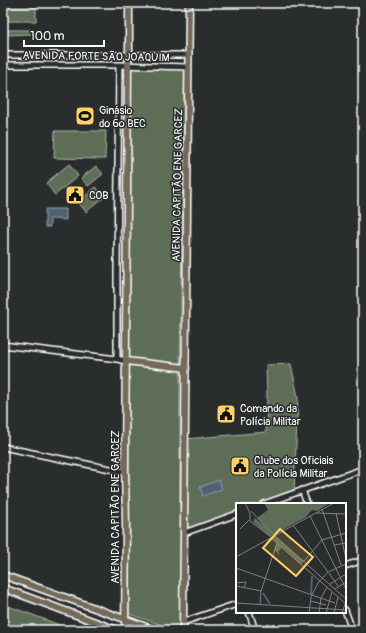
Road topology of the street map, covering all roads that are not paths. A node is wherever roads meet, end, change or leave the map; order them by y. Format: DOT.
graph roads {
  1 [pos="129,3"];
  2 [pos="189,3"];
  3 [pos="3,55"];
  4 [pos="15,55"];
  5 [pos="102,55"];
  6 [pos="129,55"];
  7 [pos="188,55"];
  8 [pos="3,65"];
  9 [pos="16,65"];
  10 [pos="102,65"];
  11 [pos="119,65"];
  12 [pos="128,66"];
  13 [pos="188,67"];
  14 [pos="3,346"];
  15 [pos="117,359"];
  16 [pos="126,361"];
  17 [pos="186,368"];
  18 [pos="3,447"];
  19 [pos="363,469"];
  20 [pos="125,472"];
  21 [pos="302,490"];
  22 [pos="267,503"];
  23 [pos="307,503"];
  24 [pos="236,514"];
  25 [pos="184,533"];
  26 [pos="363,560"];
  27 [pos="346,566"];
  28 [pos="3,575"];
  29 [pos="3,588"];
  30 [pos="236,604"];
  31 [pos="248,613"];
  32 [pos="346,613"];
  33 [pos="125,620"];
  34 [pos="183,622"];
  35 [pos="117,630"];
  36 [pos="125,630"];
  37 [pos="155,630"];
  38 [pos="183,630"];
  39 [pos="255,630"];
  40 [pos="352,630"];
  1 -- 6 [label="main road, AVENIDA CAPITÃO ENE GARCEZ"];
  2 -- 7 [label="main road, AVENIDA CAPITÃO ENE GARCEZ"];
  3 -- 4 [label="street, AVENIDA FORTE SÃO JOAQUIM"];
  4 -- 5 [label="street, AVENIDA FORTE SÃO JOAQUIM"];
  4 -- 9 [label="street"];
  5 -- 6 [label="street, AVENIDA FORTE SÃO JOAQUIM"];
  5 -- 10 [label="street"];
  6 -- 7 [label="street, AVENIDA FORTE SÃO JOAQUIM"];
  6 -- 12 [label="main road, AVENIDA CAPITÃO ENE GARCEZ"];
  7 -- 13 [label="main road, AVENIDA CAPITÃO ENE GARCEZ"];
  8 -- 9 [label="street, AVENIDA FORTE SÃO JOAQUIM"];
  9 -- 10 [label="street, AVENIDA FORTE SÃO JOAQUIM"];
  10 -- 11 [label="street, AVENIDA FORTE SÃO JOAQUIM"];
  11 -- 12 [label="street, AVENIDA FORTE SÃO JOAQUIM"];
  11 -- 15 [label="street"];
  12 -- 13 [label="street, AVENIDA FORTE SÃO JOAQUIM"];
  12 -- 16 [label="main road, AVENIDA CAPITÃO ENE GARCEZ"];
  13 -- 17 [label="main road, AVENIDA CAPITÃO ENE GARCEZ"];
  14 -- 15 [label="street"];
  15 -- 16 [label="street"];
  16 -- 17 [label="main road"];
  16 -- 20 [label="main road, AVENIDA CAPITÃO ENE GARCEZ"];
  17 -- 25 [label="main road, AVENIDA CAPITÃO ENE GARCEZ"];
  18 -- 20 [label="street"];
  19 -- 21 [label="street"];
  20 -- 33 [label="main road, AVENIDA CAPITÃO ENE GARCEZ"];
  21 -- 22 [label="street"];
  21 -- 23 [label="street"];
  24 -- 25 [label="street"];
  25 -- 34 [label="main road, AVENIDA CAPITÃO ENE GARCEZ"];
  26 -- 27 [label="street"];
  28 -- 33 [label="main road"];
  29 -- 35 [label="main road"];
  30 -- 34 [label="street"];
  31 -- 39 [label="street"];
  32 -- 40 [label="street"];
  33 -- 36 [label="main road, AVENIDA CAPITÃO ENE GARCEZ"];
  33 -- 37 [label="main road"];
  34 -- 38 [label="main road, AVENIDA CAPITÃO ENE GARCEZ"];
}
